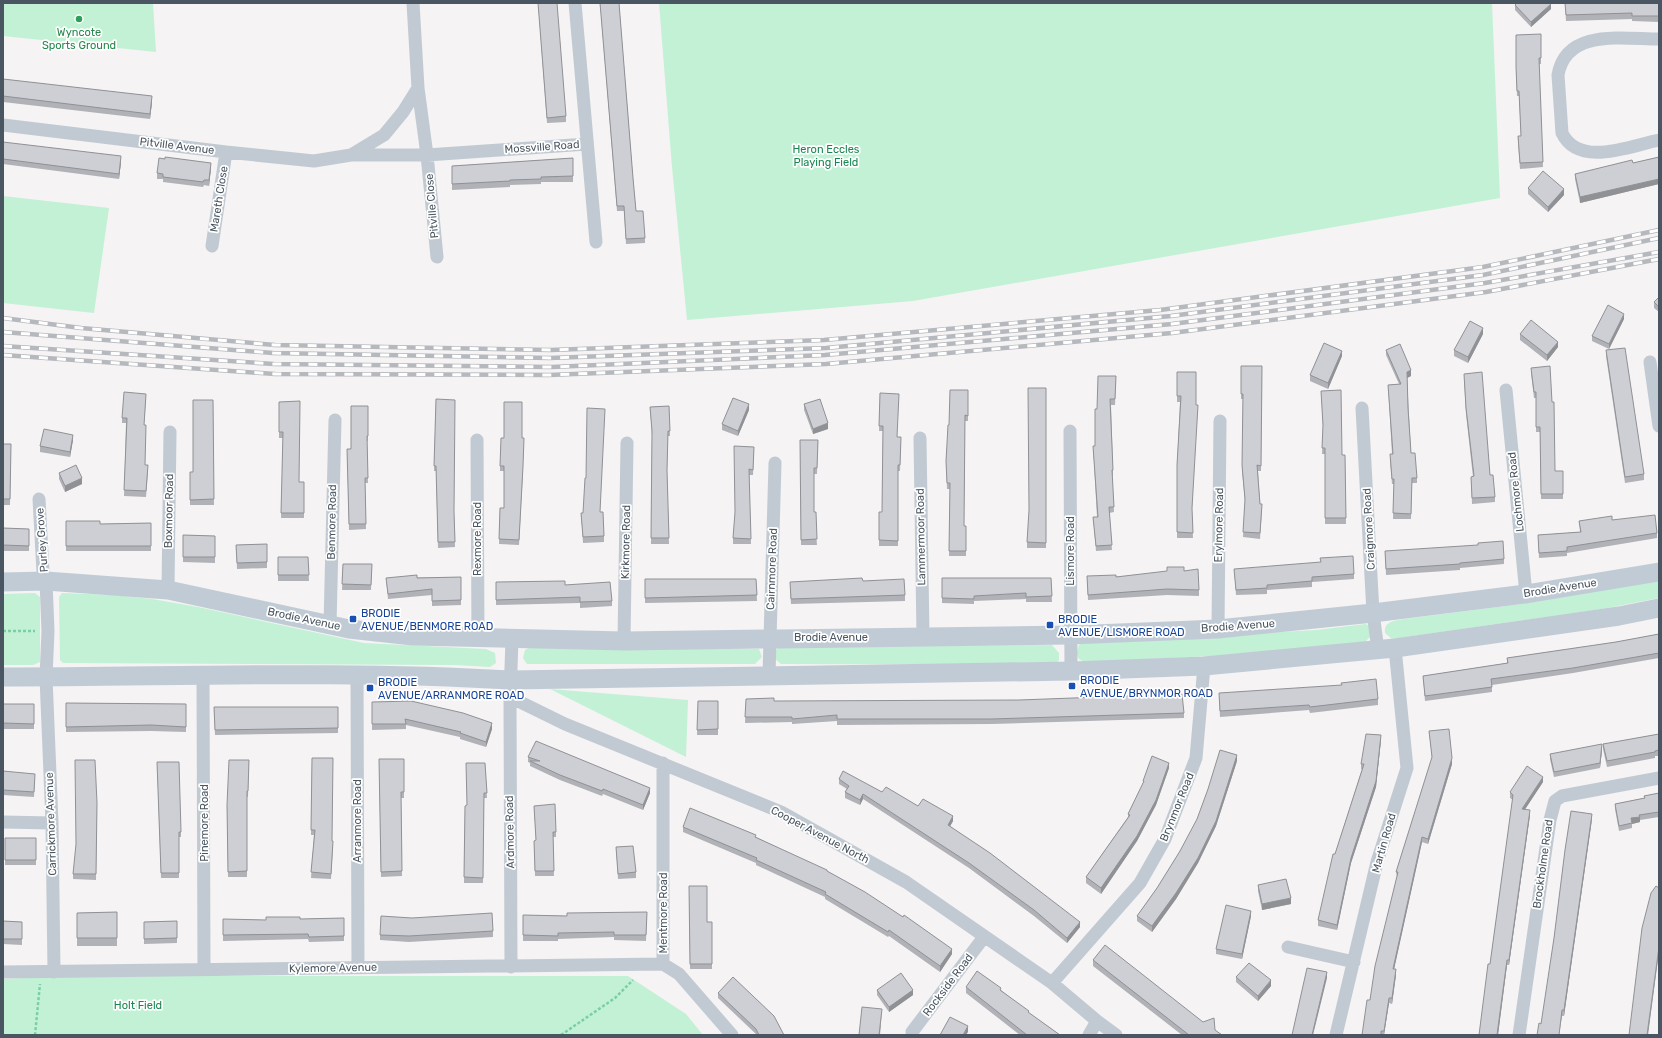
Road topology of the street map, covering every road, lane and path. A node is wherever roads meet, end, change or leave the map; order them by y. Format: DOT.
graph roads {
  1 [pos="413,3"];
  2 [pos="575,3"];
  3 [pos="1659,39"];
  4 [pos="418,88"];
  5 [pos="3,125"];
  6 [pos="1659,140"];
  7 [pos="588,144"];
  8 [pos="226,152"];
  9 [pos="352,155"];
  10 [pos="427,155"];
  11 [pos="596,242"];
  12 [pos="212,246"];
  13 [pos="437,257"];
  14 [pos="1650,362"];
  15 [pos="1506,390"];
  16 [pos="1362,408"];
  17 [pos="335,420"];
  18 [pos="1220,421"];
  19 [pos="1659,426"];
  20 [pos="1070,431"];
  21 [pos="170,432"];
  22 [pos="920,438"];
  23 [pos="477,440"];
  24 [pos="627,443"];
  25 [pos="775,463"];
  26 [pos="39,499"];
  27 [pos="1659,572"];
  28 [pos="46,581"];
  29 [pos="3,582"];
  30 [pos="168,590"];
  31 [pos="1526,594"];
  32 [pos="1659,608"];
  33 [pos="1373,613"];
  34 [pos="330,625"];
  35 [pos="1218,629"];
  36 [pos="3,631"];
  37 [pos="48,631"];
  38 [pos="1070,635"];
  39 [pos="923,636"];
  40 [pos="478,638"];
  41 [pos="770,638"];
  42 [pos="512,639"];
  43 [pos="624,641"];
  44 [pos="1386,649"];
  45 [pos="1204,666"];
  46 [pos="1071,671"];
  47 [pos="357,675"];
  48 [pos="769,675"];
  49 [pos="203,676"];
  50 [pos="3,677"];
  51 [pos="46,677"];
  52 [pos="510,689"];
  53 [pos="663,763"];
  54 [pos="1659,778"];
  55 [pos="3,822"];
  56 [pos="52,823"];
  57 [pos="984,937"];
  58 [pos="1288,947"];
  59 [pos="1354,962"];
  60 [pos="663,964"];
  61 [pos="511,967"];
  62 [pos="358,968"];
  63 [pos="204,969"];
  64 [pos="3,972"];
  65 [pos="54,972"];
  66 [pos="40,977"];
  67 [pos="633,980"];
  68 [pos="1052,983"];
  69 [pos="1096,1021"];
  70 [pos="912,1032"];
  71 [pos="35,1035"];
  72 [pos="561,1035"];
  73 [pos="732,1035"];
  74 [pos="1089,1035"];
  75 [pos="1116,1035"];
  76 [pos="1336,1035"];
  77 [pos="1518,1035"];
  1 -- 4 [label="street"];
  2 -- 7 [label="street, Mossville Road"];
  3 -- 6 [label="street"];
  4 -- 9 [label="street, Pitville Avenue"];
  4 -- 10 [label="street"];
  5 -- 8 [label="street, Pitville Avenue"];
  7 -- 10 [label="street, Mossville Road"];
  7 -- 11 [label="street"];
  8 -- 9 [label="street, Pitville Avenue"];
  8 -- 12 [label="street, Mareth Close"];
  9 -- 10 [label="street, Pitville Avenue"];
  10 -- 13 [label="street, Pitville Close"];
  14 -- 19 [label="street"];
  15 -- 31 [label="street, Lochmore Road"];
  16 -- 33 [label="street, Craigmore Road"];
  17 -- 34 [label="street, Benmore Road"];
  18 -- 35 [label="street, Erylmore Road"];
  20 -- 38 [label="street, Lismore Road"];
  21 -- 30 [label="street, Boxmoor Road"];
  22 -- 39 [label="street, Lammermoor Road"];
  23 -- 40 [label="street, Rexmore Road"];
  24 -- 43 [label="street, Kirkmore Road"];
  25 -- 41 [label="street, Cairnmore Road"];
  26 -- 28 [label="street, Purley Grove"];
  27 -- 31 [label="street, Brodie Avenue"];
  28 -- 29 [label="street, Brodie Avenue"];
  28 -- 30 [label="street, Brodie Avenue"];
  28 -- 37 [label="street, Purley Grove"];
  30 -- 34 [label="street, Brodie Avenue"];
  31 -- 33 [label="street, Brodie Avenue"];
  32 -- 44 [label="street"];
  33 -- 35 [label="street, Brodie Avenue"];
  33 -- 44 [label="street, Craigmore Road"];
  34 -- 40 [label="street, Brodie Avenue"];
  35 -- 38 [label="street, Brodie Avenue"];
  36 -- 37 [label="path"];
  37 -- 51 [label="street, Carrickmore Avenue"];
  38 -- 39 [label="street, Brodie Avenue"];
  38 -- 46 [label="street, Lismore Road"];
  39 -- 41 [label="street, Brodie Avenue"];
  40 -- 42 [label="street, Brodie Avenue"];
  41 -- 43 [label="street, Brodie Avenue"];
  41 -- 48 [label="street, Cairnmore Road"];
  42 -- 43 [label="street, Brodie Avenue"];
  42 -- 52 [label="street, Ardmore Road"];
  44 -- 45 [label="street"];
  44 -- 59 [label="street, Martin Road"];
  45 -- 46 [label="street"];
  45 -- 68 [label="street, Brynmor Road"];
  46 -- 48 [label="street"];
  47 -- 49 [label="street"];
  47 -- 52 [label="street"];
  47 -- 62 [label="street, Arranmore Road"];
  48 -- 52 [label="street"];
  49 -- 51 [label="street"];
  49 -- 63 [label="street, Pinemore Road"];
  50 -- 51 [label="street"];
  51 -- 56 [label="street, Carrickmore Avenue"];
  52 -- 53 [label="street, Cooper Avenue North"];
  52 -- 61 [label="street, Ardmore Road"];
  53 -- 57 [label="street, Cooper Avenue North"];
  53 -- 60 [label="street, Mentmore Road"];
  54 -- 77 [label="street, Brockholme Road"];
  55 -- 56 [label="street"];
  56 -- 65 [label="street, Carrickmore Avenue"];
  57 -- 68 [label="street, Cooper Avenue North"];
  57 -- 70 [label="street, Rockside Road"];
  58 -- 59 [label="street"];
  59 -- 76 [label="street, Martin Road"];
  60 -- 61 [label="street, Kylemore Avenue"];
  60 -- 73 [label="street, Mentmore Road"];
  61 -- 62 [label="street, Kylemore Avenue"];
  62 -- 63 [label="street, Kylemore Avenue"];
  63 -- 65 [label="street, Kylemore Avenue"];
  64 -- 65 [label="street, Kylemore Avenue"];
  66 -- 71 [label="path"];
  67 -- 72 [label="path"];
  68 -- 69 [label="street, Cooper Avenue North"];
  69 -- 74 [label="street"];
  69 -- 75 [label="street, Cooper Avenue North"];
}
